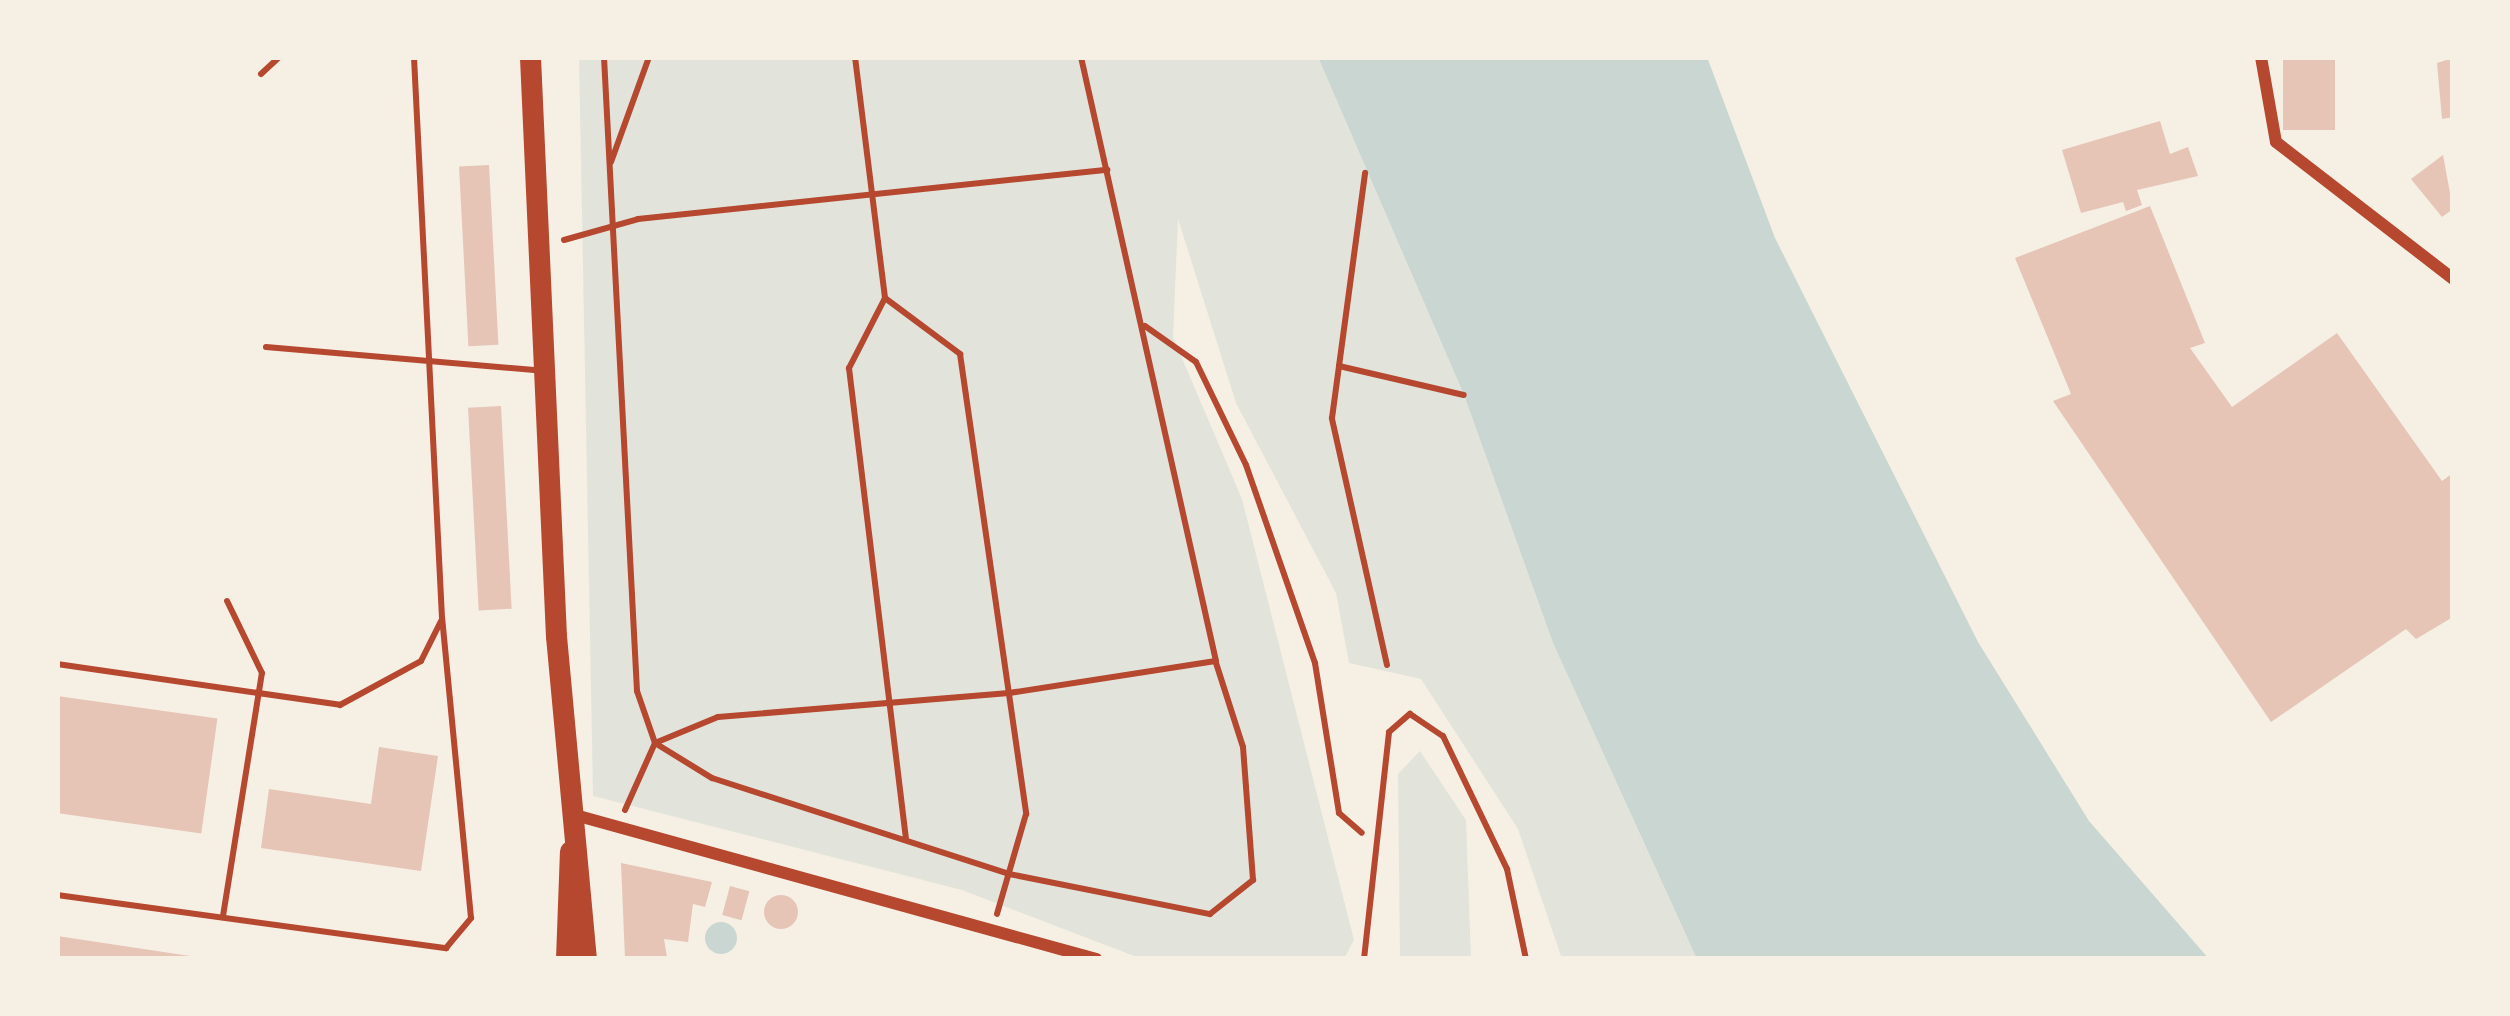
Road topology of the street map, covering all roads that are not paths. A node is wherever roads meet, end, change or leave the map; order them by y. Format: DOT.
graph roads {
  1 [pos="279,57"];
  2 [pos="414,57"];
  3 [pos="530,57"];
  4 [pos="2261,57"];
  5 [pos="260,74"];
  6 [pos="2453,279"];
  7 [pos="266,347"];
  8 [pos="430,368"];
  9 [pos="544,370"];
  10 [pos="227,601"];
  11 [pos="442,618"];
  12 [pos="57,664"];
  13 [pos="259,694"];
  14 [pos="575,814"];
  15 [pos="57,895"];
  16 [pos="223,918"];
  17 [pos="566,959"];
  18 [pos="586,959"];
  19 [pos="1096,959"];
  20 [pos="1364,959"];
  21 [pos="1526,959"];
  1 -- 5 [label="lane"];
  2 -- 8 [label="lane"];
  3 -- 9 [label="main road"];
  4 -- 6 [label="street"];
  7 -- 8 [label="lane"];
  8 -- 9 [label="lane"];
  8 -- 11 [label="lane"];
  9 -- 14 [label="main road"];
  10 -- 13 [label="lane"];
  11 -- 13 [label="lane"];
  11 -- 16 [label="lane"];
  12 -- 13 [label="lane"];
  13 -- 16 [label="lane"];
  14 -- 17 [label="main road"];
  14 -- 18 [label="main road"];
  14 -- 19 [label="street"];
  15 -- 16 [label="lane"];
  20 -- 21 [label="lane"];
}
